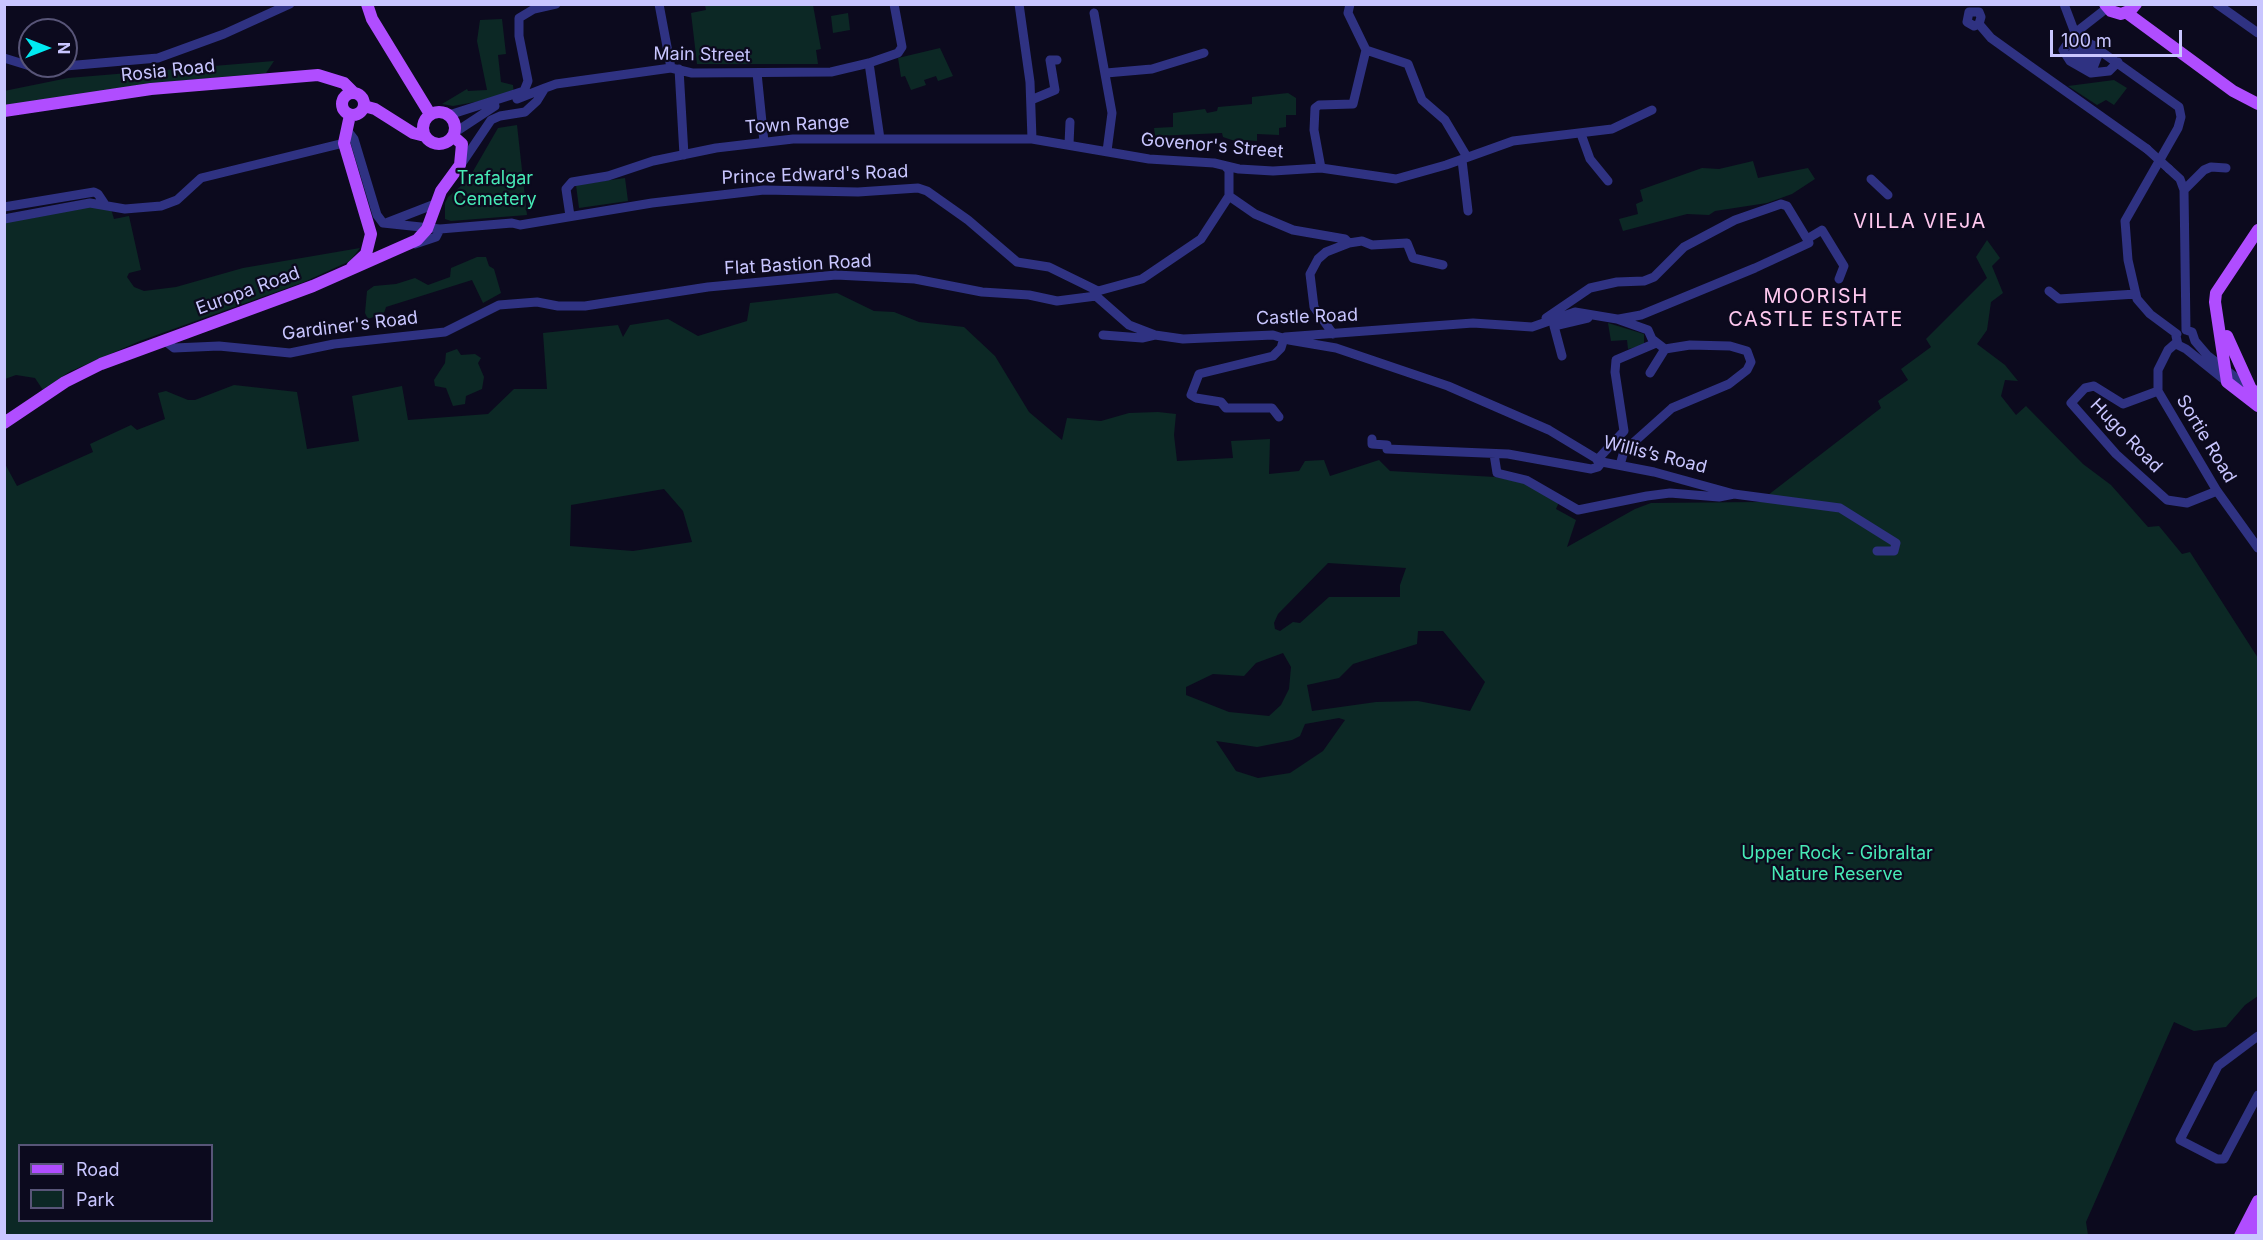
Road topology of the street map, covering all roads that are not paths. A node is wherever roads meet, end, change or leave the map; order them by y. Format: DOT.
graph roads {
  1 [pos="290,4"];
  2 [pos="367,4"];
  3 [pos="556,4"];
  4 [pos="659,4"];
  5 [pos="894,4"];
  6 [pos="1019,4"];
  7 [pos="2064,4"];
  8 [pos="2217,4"];
  9 [pos="2106,6"];
  10 [pos="2133,7"];
  11 [pos="1966,8"];
  12 [pos="1349,9"];
  13 [pos="1094,13"];
  14 [pos="2259,33"];
  15 [pos="2086,41"];
  16 [pos="1366,50"];
  17 [pos="1204,52"];
  18 [pos="1056,60"];
  19 [pos="2118,62"];
  20 [pos="869,63"];
  21 [pos="78,65"];
  22 [pos="2080,67"];
  23 [pos="675,68"];
  24 [pos="756,73"];
  25 [pos="1106,74"];
  26 [pos="528,81"];
  27 [pos="545,88"];
  28 [pos="350,95"];
  29 [pos="1031,100"];
  30 [pos="2259,104"];
  31 [pos="364,106"];
  32 [pos="1652,110"];
  33 [pos="4,111"];
  34 [pos="350,115"];
  35 [pos="449,115"];
  36 [pos="1070,122"];
  37 [pos="426,125"];
  38 [pos="347,130"];
  39 [pos="454,134"];
  40 [pos="1581,134"];
  41 [pos="879,139"];
  42 [pos="1032,139"];
  43 [pos="764,142"];
  44 [pos="344,143"];
  45 [pos="1067,144"];
  46 [pos="1107,151"];
  47 [pos="684,155"];
  48 [pos="1465,158"];
  49 [pos="460,165"];
  50 [pos="1226,167"];
  51 [pos="1321,168"];
  52 [pos="2226,168"];
  53 [pos="1871,179"];
  54 [pos="1608,181"];
  55 [pos="2184,190"];
  56 [pos="1888,195"];
  57 [pos="1229,196"];
  58 [pos="104,203"];
  59 [pos="435,204"];
  60 [pos="4,207"];
  61 [pos="1468,212"];
  62 [pos="570,216"];
  63 [pos="4,219"];
  64 [pos="512,222"];
  65 [pos="383,223"];
  66 [pos="427,229"];
  67 [pos="440,229"];
  68 [pos="2256,237"];
  69 [pos="1807,239"];
  70 [pos="1349,243"];
  71 [pos="409,244"];
  72 [pos="1443,265"];
  73 [pos="344,273"];
  74 [pos="2228,276"];
  75 [pos="1839,279"];
  76 [pos="1098,291"];
  77 [pos="2049,291"];
  78 [pos="2136,294"];
  79 [pos="537,302"];
  80 [pos="1657,308"];
  81 [pos="1598,317"];
  82 [pos="1618,319"];
  83 [pos="1534,326"];
  84 [pos="1648,330"];
  85 [pos="2187,330"];
  86 [pos="1334,334"];
  87 [pos="1103,335"];
  88 [pos="1155,335"];
  89 [pos="1284,338"];
  90 [pos="2176,338"];
  91 [pos="164,340"];
  92 [pos="2194,341"];
  93 [pos="1656,342"];
  94 [pos="1665,349"];
  95 [pos="2186,349"];
  96 [pos="1562,356"];
  97 [pos="1650,373"];
  98 [pos="2226,376"];
  99 [pos="2158,391"];
  100 [pos="2255,391"];
  101 [pos="2259,406"];
  102 [pos="1279,417"];
  103 [pos="4,423"];
  104 [pos="1372,439"];
  105 [pos="1494,454"];
  106 [pos="1600,461"];
  107 [pos="1620,465"];
  108 [pos="2217,491"];
  109 [pos="1734,494"];
  110 [pos="2259,548"];
  111 [pos="1877,551"];
  112 [pos="2259,1036"];
  113 [pos="2259,1095"];
  114 [pos="2259,1200"];
  115 [pos="2259,1220"];
  116 [pos="2240,1236"];
  117 [pos="2250,1236"];
  1 -- 21 [label="street"];
  2 -- 37 [label="main road"];
  3 -- 26 [label="street"];
  4 -- 23 [label="street"];
  5 -- 20 [label="street, Main Street"];
  6 -- 29 [label="street"];
  7 -- 15 [label="street"];
  8 -- 14 [label="street"];
  9 -- 10 [label="main road"];
  9 -- 15 [label="street"];
  10 -- 30 [label="main road"];
  11 -- 55 [label="street, bridge"];
  12 -- 16 [label="street"];
  13 -- 25 [label="street"];
  15 -- 19 [label="street"];
  15 -- 22 [label="street"];
  15 -- 22 [label="street"];
  15 -- 22 [label="street"];
  16 -- 48 [label="street"];
  16 -- 51 [label="street"];
  17 -- 25 [label="street"];
  18 -- 29 [label="street"];
  19 -- 22 [label="street"];
  19 -- 78 [label="street"];
  20 -- 24 [label="street, Main Street"];
  20 -- 41 [label="street"];
  23 -- 24 [label="street, Main Street"];
  23 -- 27 [label="street, Main Street"];
  23 -- 47 [label="street"];
  24 -- 43 [label="street"];
  25 -- 46 [label="street"];
  26 -- 27 [label="street"];
  26 -- 35 [label="street"];
  27 -- 39 [label="street, Main Street"];
  27 -- 49 [label="street"];
  28 -- 31 [label="main road, Rosia Road"];
  28 -- 33 [label="main road, Rosia Road"];
  28 -- 34 [label="main road"];
  29 -- 42 [label="street"];
  31 -- 34 [label="main road"];
  31 -- 37 [label="main road, Rosia Road"];
  32 -- 40 [label="street, Govenor's Street"];
  34 -- 38 [label="main road"];
  35 -- 37 [label="main road"];
  35 -- 39 [label="main road"];
  36 -- 45 [label="street"];
  37 -- 39 [label="main road"];
  38 -- 44 [label="main road"];
  38 -- 65 [label="street"];
  39 -- 49 [label="main road"];
  40 -- 48 [label="street, Govenor's Street"];
  40 -- 54 [label="street"];
  41 -- 42 [label="street, Town Range"];
  41 -- 43 [label="street, Town Range"];
  42 -- 45 [label="street, Town Range"];
  43 -- 47 [label="street, Town Range"];
  44 -- 58 [label="street"];
  44 -- 73 [label="main road"];
  45 -- 46 [label="street, Govenor's Street"];
  46 -- 50 [label="street, Govenor's Street"];
  47 -- 62 [label="street, Town Range"];
  48 -- 51 [label="street, Govenor's Street"];
  48 -- 61 [label="street"];
  49 -- 59 [label="main road"];
  50 -- 51 [label="street, Govenor's Street"];
  50 -- 57 [label="street"];
  52 -- 55 [label="street"];
  53 -- 56 [label="street"];
  55 -- 85 [label="street"];
  57 -- 70 [label="street"];
  57 -- 76 [label="street"];
  58 -- 60 [label="street"];
  58 -- 63 [label="street"];
  59 -- 65 [label="street"];
  59 -- 66 [label="main road"];
  62 -- 64 [label="street, Prince Edward's Road"];
  62 -- 76 [label="street, Prince Edward's Road"];
  64 -- 67 [label="street, Europa Road"];
  65 -- 66 [label="street"];
  66 -- 67 [label="street"];
  66 -- 71 [label="main road"];
  67 -- 71 [label="street, Europa Road"];
  68 -- 74 [label="main road"];
  69 -- 75 [label="street"];
  69 -- 80 [label="street"];
  69 -- 83 [label="street"];
  70 -- 72 [label="street"];
  70 -- 86 [label="street"];
  71 -- 73 [label="main road, Europa Road"];
  73 -- 91 [label="main road, Europa Road"];
  74 -- 98 [label="main road"];
  74 -- 100 [label="main road"];
  76 -- 79 [label="street, Flat Bastion Road"];
  76 -- 88 [label="street, Castle Road"];
  77 -- 78 [label="street"];
  78 -- 90 [label="street"];
  79 -- 91 [label="street, Gardiner's Road"];
  80 -- 82 [label="street"];
  80 -- 84 [label="street"];
  81 -- 82 [label="street"];
  81 -- 83 [label="street"];
  81 -- 96 [label="street"];
  82 -- 84 [label="street"];
  83 -- 86 [label="street, Castle Road"];
  84 -- 93 [label="street"];
  85 -- 90 [label="street"];
  85 -- 92 [label="street"];
  86 -- 89 [label="street, Castle Road"];
  87 -- 88 [label="street"];
  88 -- 89 [label="street, Castle Road"];
  89 -- 102 [label="street"];
  89 -- 106 [label="street, Willis’s Road"];
  90 -- 95 [label="street"];
  90 -- 99 [label="street, Sortie Road"];
  91 -- 103 [label="main road, Europa Road"];
  92 -- 95 [label="street"];
  92 -- 98 [label="street"];
  93 -- 94 [label="street"];
  93 -- 106 [label="street"];
  94 -- 97 [label="street"];
  94 -- 107 [label="street"];
  95 -- 98 [label="street"];
  98 -- 100 [label="street"];
  98 -- 101 [label="main road"];
  99 -- 108 [label="street, Sortie Road"];
  99 -- 108 [label="street, Hugo Road"];
  104 -- 105 [label="street"];
  105 -- 106 [label="street"];
  105 -- 109 [label="street"];
  106 -- 107 [label="street, Willis’s Road"];
  107 -- 109 [label="street, Willis’s Road"];
  108 -- 110 [label="street, Sortie Road"];
  109 -- 111 [label="street, Willis’s Road"];
  112 -- 113 [label="street"];
  114 -- 116 [label="main road"];
  115 -- 117 [label="main road"];
}
